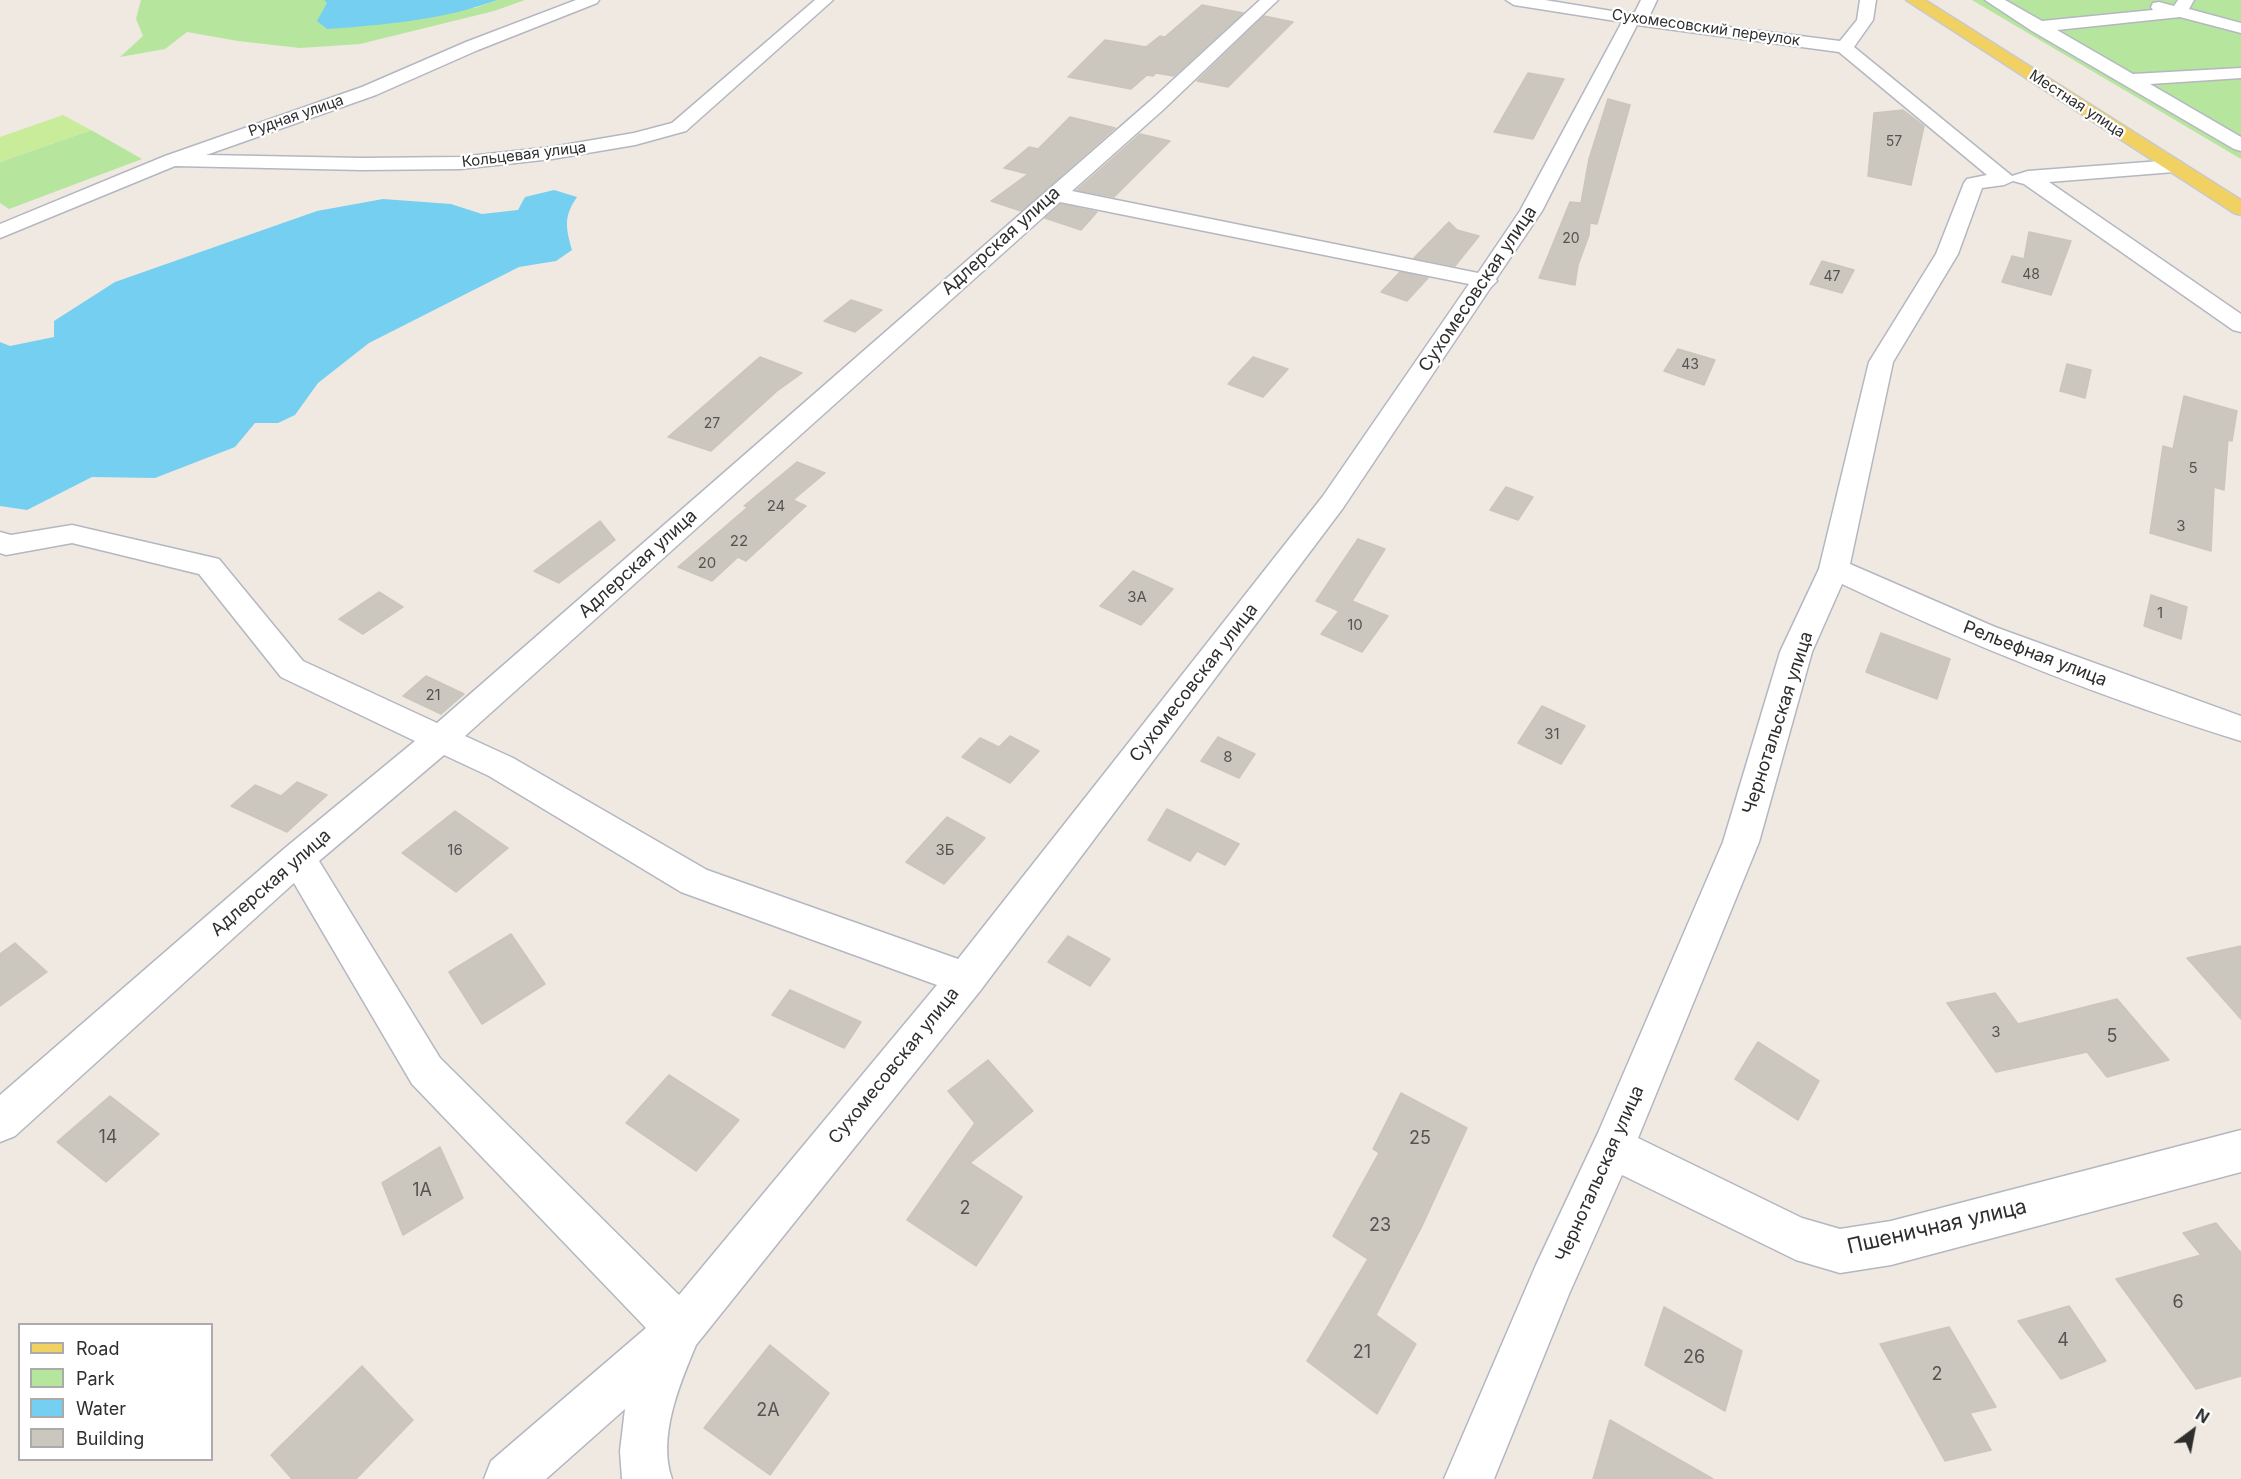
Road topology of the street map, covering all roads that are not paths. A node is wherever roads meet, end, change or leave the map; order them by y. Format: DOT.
graph roads {
  1 [pos="591,0"];
  2 [pos="825,0"];
  3 [pos="1270,0"];
  4 [pos="1514,0"];
  5 [pos="1868,0"];
  6 [pos="1914,0"];
  7 [pos="1993,0"];
  8 [pos="2137,0"];
  9 [pos="2182,6"];
  10 [pos="1641,9"];
  11 [pos="2038,27"];
  12 [pos="2241,28"];
  13 [pos="1844,47"];
  14 [pos="2241,73"];
  15 [pos="2130,80"];
  16 [pos="2236,139"];
  17 [pos="172,160"];
  18 [pos="2174,166"];
  19 [pos="2016,178"];
  20 [pos="1054,194"];
  21 [pos="2241,209"];
  22 [pos="0,232"];
  23 [pos="1486,281"];
  24 [pos="2241,325"];
  25 [pos="2,544"];
  26 [pos="1834,569"];
  27 [pos="2241,729"];
  28 [pos="441,738"];
  29 [pos="298,858"];
  30 [pos="966,979"];
  31 [pos="0,1122"];
  32 [pos="1613,1148"];
  33 [pos="2241,1151"];
  34 [pos="680,1329"];
  35 [pos="509,1479"];
  36 [pos="647,1479"];
  37 [pos="1469,1479"];
  1 -- 17 [label="street, Рудная улица"];
  2 -- 17 [label="street, Кольцевая улица"];
  3 -- 20 [label="street, Адлерская улица"];
  4 -- 10 [label="street, Сухомесовский переулок"];
  5 -- 13 [label="street"];
  6 -- 18 [label="main road, Местная улица"];
  7 -- 11 [label="street"];
  8 -- 9 [label="street"];
  9 -- 11 [label="street"];
  9 -- 12 [label="street"];
  10 -- 13 [label="street, Сухомесовский переулок"];
  10 -- 23 [label="street, Сухомесовская улица"];
  11 -- 15 [label="street"];
  13 -- 19 [label="street"];
  14 -- 15 [label="street"];
  15 -- 16 [label="street"];
  17 -- 22 [label="street, Рудная улица"];
  18 -- 19 [label="street"];
  18 -- 21 [label="main road, Местная улица"];
  19 -- 24 [label="street"];
  19 -- 26 [label="street, Чернотальская улица"];
  20 -- 23 [label="street"];
  20 -- 28 [label="street, Адлерская улица"];
  23 -- 30 [label="street, Сухомесовская улица"];
  25 -- 28 [label="street"];
  26 -- 27 [label="street, Рельефная улица"];
  26 -- 32 [label="street, Чернотальская улица"];
  28 -- 29 [label="street, Адлерская улица"];
  28 -- 30 [label="street"];
  29 -- 31 [label="street, Адлерская улица"];
  29 -- 34 [label="street"];
  30 -- 34 [label="street, Сухомесовская улица"];
  32 -- 33 [label="street, Пшеничная улица"];
  32 -- 37 [label="street, Чернотальская улица"];
  34 -- 35 [label="street"];
  34 -- 36 [label="street"];
}
